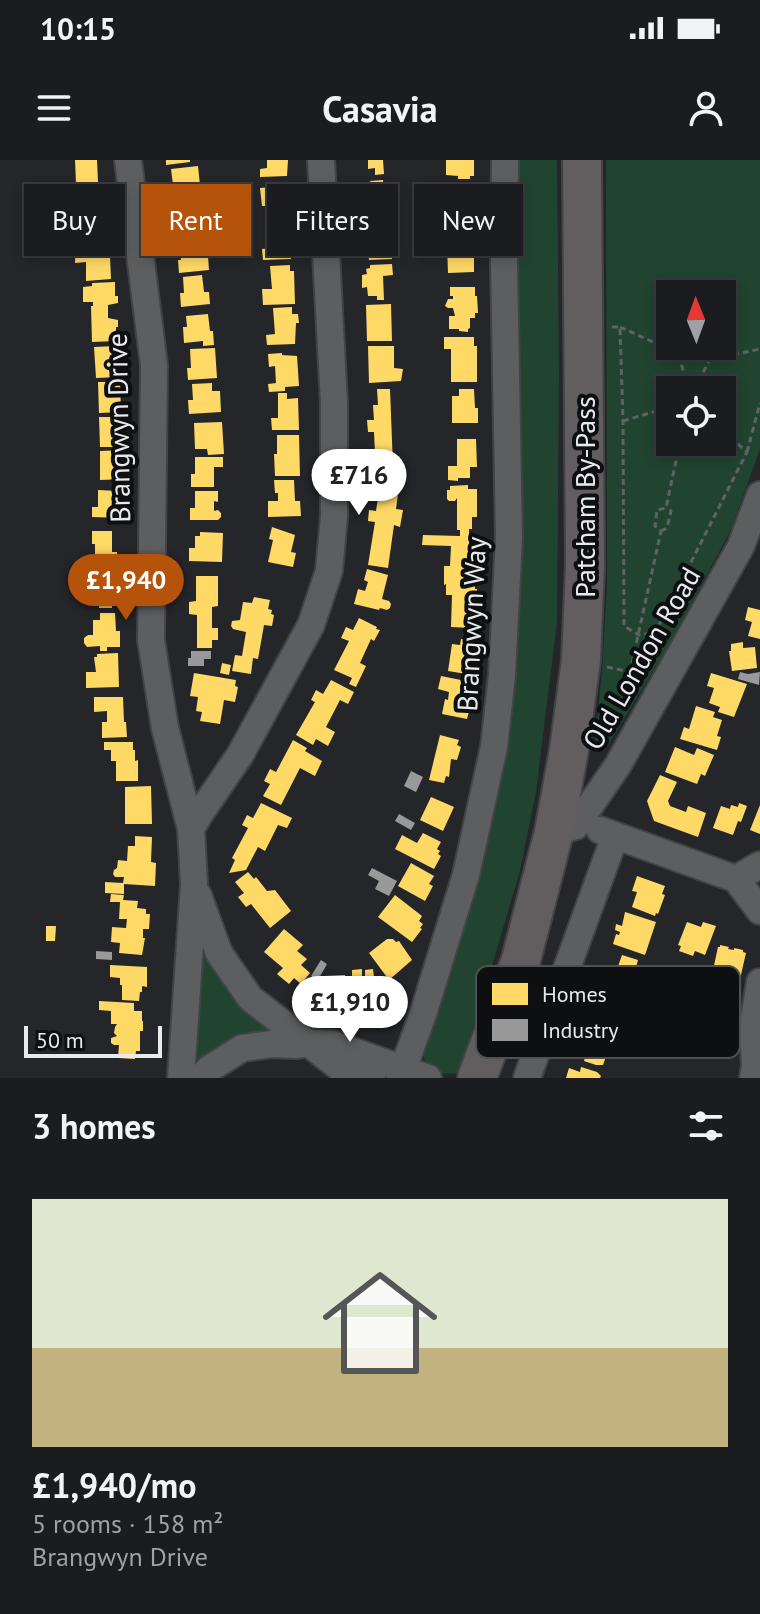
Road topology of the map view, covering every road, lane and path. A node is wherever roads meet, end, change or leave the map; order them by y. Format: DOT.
graph roads {
  1 [pos="128,160"];
  2 [pos="321,160"];
  3 [pos="505,160"];
  4 [pos="582,160"];
  5 [pos="602,326"];
  6 [pos="656,346"];
  7 [pos="760,349"];
  8 [pos="736,354"];
  9 [pos="709,360"];
  10 [pos="701,376"];
  11 [pos="760,403"];
  12 [pos="656,412"];
  13 [pos="623,421"];
  14 [pos="736,442"];
  15 [pos="747,452"];
  16 [pos="677,456"];
  17 [pos="760,495"];
  18 [pos="666,508"];
  19 [pos="661,531"];
  20 [pos="750,548"];
  21 [pos="639,635"];
  22 [pos="581,660"];
  23 [pos="630,672"];
  24 [pos="664,683"];
  25 [pos="568,826"];
  26 [pos="191,829"];
  27 [pos="615,836"];
  28 [pos="760,865"];
  29 [pos="736,879"];
  30 [pos="194,884"];
  31 [pos="760,911"];
  32 [pos="519,966"];
  33 [pos="568,966"];
  34 [pos="760,982"];
  35 [pos="753,1026"];
  36 [pos="310,1043"];
  37 [pos="484,1058"];
  38 [pos="534,1058"];
  39 [pos="411,1075"];
  40 [pos="181,1078"];
  41 [pos="201,1078"];
  42 [pos="372,1078"];
  43 [pos="477,1078"];
  44 [pos="527,1078"];
  45 [pos="741,1078"];
  46 [pos="753,1078"];
  1 -- 26 [label="street, Brangwyn Drive"];
  2 -- 26 [label="street"];
  3 -- 39 [label="street, Brangwyn Way"];
  4 -- 5 [label="highway, Patcham By-Pass"];
  5 -- 6 [label="path"];
  5 -- 13 [label="path"];
  5 -- 22 [label="highway, Patcham By-Pass"];
  7 -- 8 [label="path"];
  9 -- 10 [label="path"];
  11 -- 15 [label="path"];
  12 -- 13 [label="path"];
  13 -- 21 [label="path"];
  14 -- 15 [label="path"];
  15 -- 21 [label="path"];
  16 -- 18 [label="path"];
  17 -- 20 [label="street, Old London Road"];
  18 -- 19 [label="path"];
  18 -- 19 [label="path"];
  19 -- 21 [label="path"];
  20 -- 24 [label="street, Old London Road"];
  21 -- 23 [label="path"];
  22 -- 23 [label="path"];
  22 -- 25 [label="highway, Patcham By-Pass"];
  23 -- 24 [label="path"];
  24 -- 25 [label="street, Old London Road"];
  25 -- 27 [label="street"];
  25 -- 32 [label="highway, Patcham By-Pass"];
  26 -- 30 [label="street, Brangwyn Drive"];
  27 -- 29 [label="street"];
  27 -- 33 [label="street"];
  28 -- 29 [label="street"];
  29 -- 31 [label="street"];
  30 -- 36 [label="street, Brangwyn Drive"];
  30 -- 40 [label="street, Brangwyn Drive"];
  34 -- 35 [label="street"];
  35 -- 45 [label="street"];
  35 -- 46 [label="street"];
  36 -- 39 [label="street, Brangwyn Drive"];
  36 -- 41 [label="street, Brangwyn Drive"];
  36 -- 42 [label="street, Brangwyn Drive"];
  37 -- 43 [label="highway, Patcham By-Pass"];
  38 -- 44 [label="street"];
}
